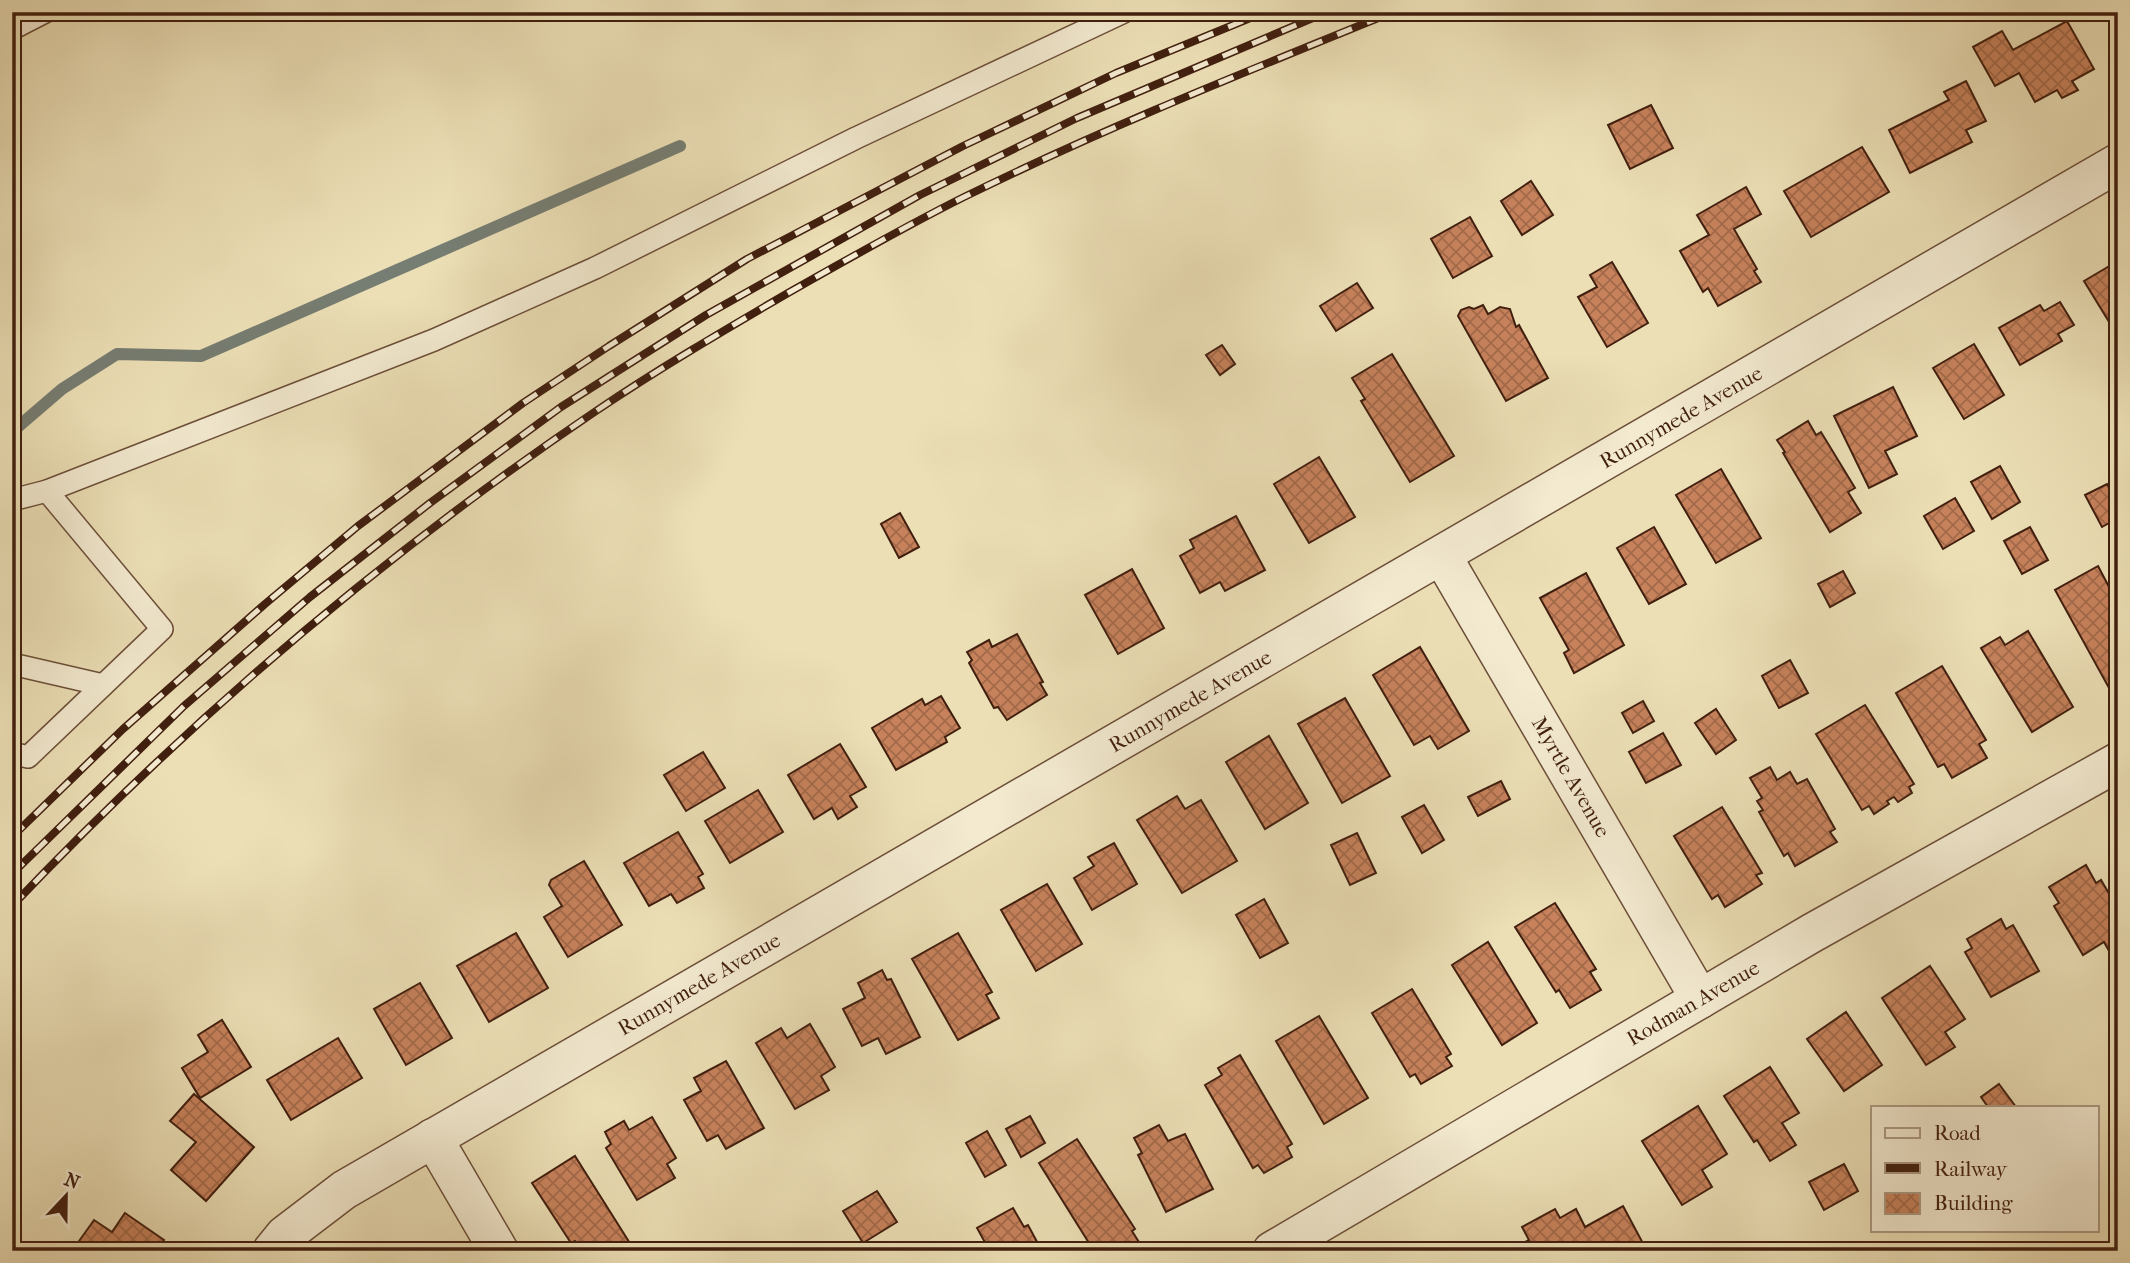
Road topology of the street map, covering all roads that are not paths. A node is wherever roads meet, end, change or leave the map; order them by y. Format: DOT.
graph roads {
  1 [pos="44,12"];
  2 [pos="1124,12"];
  3 [pos="12,29"];
  4 [pos="2118,163"];
  5 [pos="47,491"];
  6 [pos="12,500"];
  7 [pos="1442,556"];
  8 [pos="12,664"];
  9 [pos="103,685"];
  10 [pos="12,753"];
  11 [pos="2118,762"];
  12 [pos="1700,999"];
  13 [pos="433,1138"];
  14 [pos="272,1251"];
  15 [pos="499,1251"];
  16 [pos="1272,1251"];
  1 -- 3 [label="lane"];
  2 -- 5 [label="lane"];
  4 -- 7 [label="street, Runnymede Avenue"];
  5 -- 6 [label="lane"];
  5 -- 9 [label="lane"];
  7 -- 12 [label="street, Myrtle Avenue"];
  7 -- 13 [label="street, Runnymede Avenue"];
  8 -- 9 [label="lane"];
  9 -- 10 [label="lane"];
  11 -- 12 [label="street, Rodman Avenue"];
  12 -- 16 [label="street, Rodman Avenue"];
  13 -- 14 [label="street, Runnymede Avenue"];
  13 -- 15 [label="street"];
}
